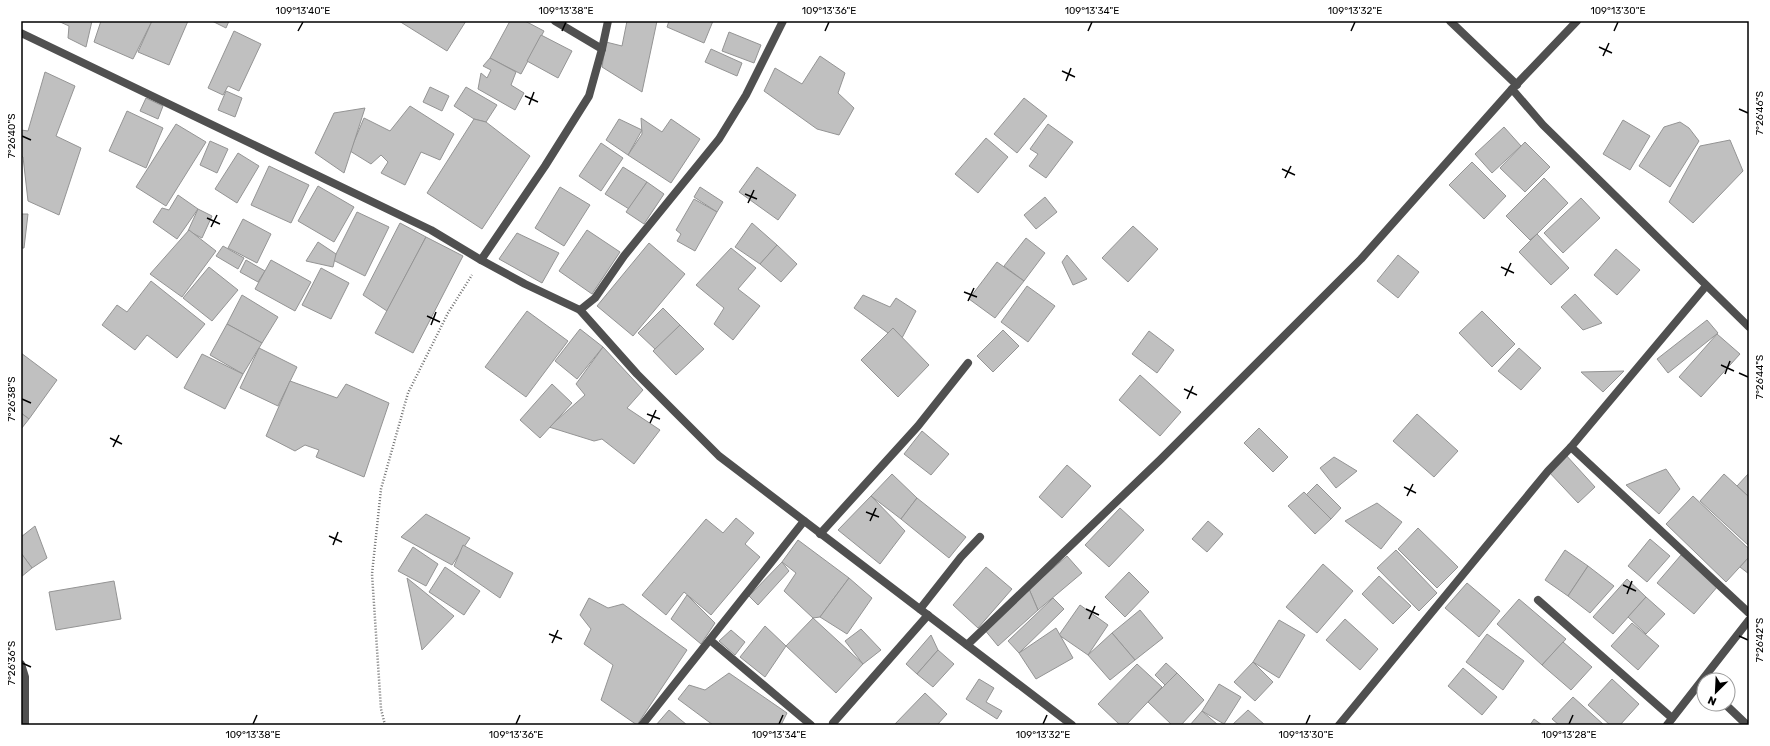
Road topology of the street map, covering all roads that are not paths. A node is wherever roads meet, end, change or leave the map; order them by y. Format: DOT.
graph roads {
  1 [pos="555,21"];
  2 [pos="608,21"];
  3 [pos="783,21"];
  4 [pos="1450,21"];
  5 [pos="1577,21"];
  6 [pos="21,33"];
  7 [pos="602,49"];
  8 [pos="1515,87"];
  9 [pos="484,262"];
  10 [pos="1706,286"];
  11 [pos="580,310"];
  12 [pos="1749,327"];
  13 [pos="968,363"];
  14 [pos="1571,447"];
  15 [pos="804,521"];
  16 [pos="820,534"];
  17 [pos="980,537"];
  18 [pos="1538,600"];
  19 [pos="920,609"];
  20 [pos="1749,613"];
  21 [pos="928,615"];
  22 [pos="1749,620"];
  23 [pos="710,640"];
  24 [pos="967,645"];
  25 [pos="21,664"];
  26 [pos="1710,672"];
  27 [pos="1696,690"];
  28 [pos="1733,712"];
  29 [pos="1672,718"];
  30 [pos="833,723"];
  31 [pos="25,725"];
  32 [pos="642,725"];
  33 [pos="811,725"];
  34 [pos="1072,725"];
  35 [pos="1339,725"];
  36 [pos="1667,725"];
  37 [pos="1747,725"];
  1 -- 7 [label="street"];
  2 -- 7 [label="street"];
  3 -- 11 [label="street"];
  4 -- 8 [label="street"];
  5 -- 8 [label="street"];
  6 -- 9 [label="street"];
  7 -- 9 [label="street"];
  8 -- 10 [label="street"];
  8 -- 24 [label="street"];
  9 -- 11 [label="street"];
  10 -- 12 [label="street"];
  10 -- 14 [label="street"];
  11 -- 15 [label="street"];
  13 -- 16 [label="street"];
  14 -- 20 [label="street"];
  14 -- 35 [label="street"];
  15 -- 16 [label="street"];
  15 -- 23 [label="street"];
  16 -- 19 [label="street"];
  17 -- 19 [label="street"];
  18 -- 29 [label="street"];
  19 -- 21 [label="street"];
  21 -- 24 [label="street"];
  21 -- 30 [label="street"];
  22 -- 26 [label="street"];
  23 -- 32 [label="street"];
  23 -- 33 [label="street"];
  24 -- 34 [label="street"];
  25 -- 31 [label="street"];
  27 -- 29 [label="street"];
  28 -- 37 [label="street"];
  29 -- 36 [label="street"];
}
